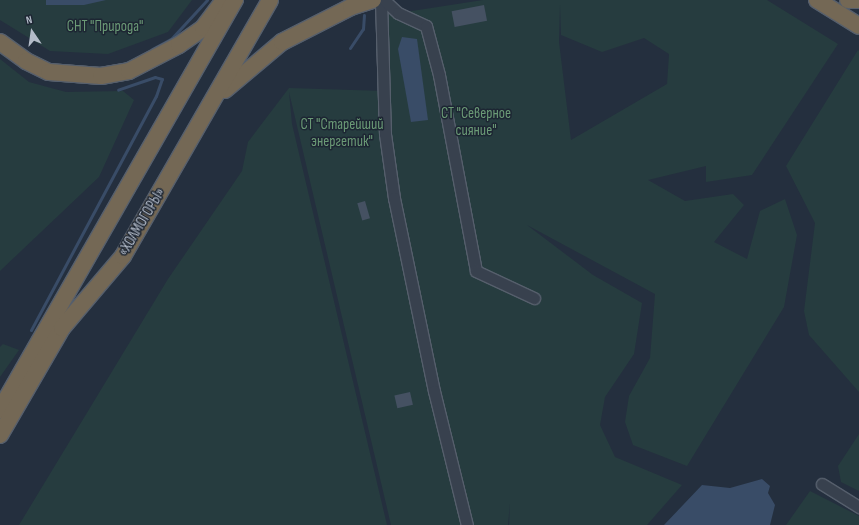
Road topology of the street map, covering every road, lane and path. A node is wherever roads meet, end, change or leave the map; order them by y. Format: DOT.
graph roads {
  1 [pos="224,0"];
  2 [pos="235,0"];
  3 [pos="270,0"];
  4 [pos="372,0"];
  5 [pos="383,0"];
  6 [pos="817,0"];
  7 [pos="828,0"];
  8 [pos="848,0"];
  9 [pos="858,0"];
  10 [pos="844,16"];
  11 [pos="859,26"];
  12 [pos="0,42"];
  13 [pos="211,104"];
  14 [pos="534,298"];
  15 [pos="0,410"];
  16 [pos="0,435"];
  17 [pos="822,484"];
  18 [pos="859,507"];
  19 [pos="467,525"];
  1 -- 12 [label="highway"];
  2 -- 15 [label="highway, «ХОЛМОГОРЫ»"];
  3 -- 13 [label="highway, «ХОЛМОГОРЫ»"];
  4 -- 13 [label="highway"];
  5 -- 14 [label="lane"];
  5 -- 19 [label="lane"];
  6 -- 10 [label="highway"];
  7 -- 10 [label="highway"];
  8 -- 9 [label="highway"];
  10 -- 11 [label="highway"];
  13 -- 16 [label="highway, «ХОЛМОГОРЫ»"];
  17 -- 18 [label="lane"];
}
